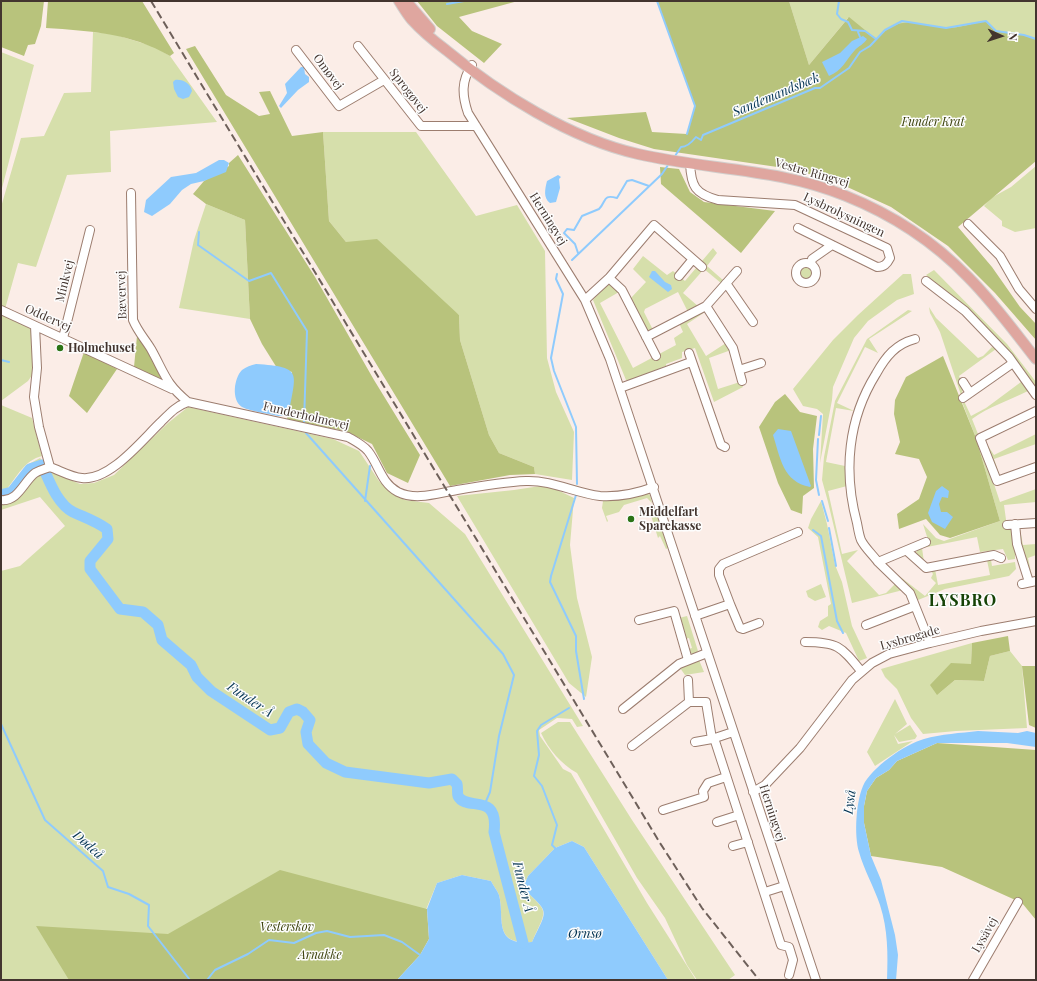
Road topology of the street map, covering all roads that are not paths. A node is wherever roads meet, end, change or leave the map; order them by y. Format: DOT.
graph roads {
  1 [pos="399,1"];
  2 [pos="406,1"];
  3 [pos="358,46"];
  4 [pos="296,50"];
  5 [pos="471,67"];
  6 [pos="384,80"];
  7 [pos="476,126"];
  8 [pos="690,163"];
  9 [pos="131,193"];
  10 [pos="968,224"];
  11 [pos="798,228"];
  12 [pos="90,230"];
  13 [pos="832,245"];
  14 [pos="694,259"];
  15 [pos="811,264"];
  16 [pos="702,267"];
  17 [pos="736,271"];
  18 [pos="679,276"];
  19 [pos="609,278"];
  20 [pos="926,281"];
  21 [pos="726,283"];
  22 [pos="585,300"];
  23 [pos="706,306"];
  24 [pos="1036,309"];
  25 [pos="1,310"];
  26 [pos="753,322"];
  27 [pos="35,326"];
  28 [pos="646,337"];
  29 [pos="63,338"];
  30 [pos="915,339"];
  31 [pos="689,353"];
  32 [pos="656,356"];
  33 [pos="1036,358"];
  34 [pos="692,362"];
  35 [pos="761,363"];
  36 [pos="1013,363"];
  37 [pos="739,370"];
  38 [pos="742,381"];
  39 [pos="963,382"];
  40 [pos="620,388"];
  41 [pos="172,390"];
  42 [pos="1036,395"];
  43 [pos="188,402"];
  44 [pos="1036,412"];
  45 [pos="725,447"];
  46 [pos="50,467"];
  47 [pos="1036,467"];
  48 [pos="654,487"];
  49 [pos="1,500"];
  50 [pos="1036,522"];
  51 [pos="798,532"];
  52 [pos="926,542"];
  53 [pos="907,551"];
  54 [pos="1001,558"];
  55 [pos="878,562"];
  56 [pos="1029,582"];
  57 [pos="730,604"];
  58 [pos="916,606"];
  59 [pos="695,616"];
  60 [pos="639,620"];
  61 [pos="1036,621"];
  62 [pos="759,623"];
  63 [pos="866,625"];
  64 [pos="805,642"];
  65 [pos="930,643"];
  66 [pos="707,653"];
  67 [pos="688,660"];
  68 [pos="861,671"];
  69 [pos="688,680"];
  70 [pos="689,702"];
  71 [pos="623,709"];
  72 [pos="733,732"];
  73 [pos="713,738"];
  74 [pos="695,742"];
  75 [pos="632,746"];
  76 [pos="726,777"];
  77 [pos="753,792"];
  78 [pos="663,810"];
  79 [pos="739,815"];
  80 [pos="718,822"];
  81 [pos="748,842"];
  82 [pos="733,846"];
  83 [pos="784,886"];
  84 [pos="765,892"];
  85 [pos="1018,902"];
  86 [pos="789,976"];
  87 [pos="816,980"];
  88 [pos="973,980"];
  1 -- 5 [label="main road"];
  2 -- 5 [label="main road"];
  3 -- 6 [label="street, Sprogøvej"];
  4 -- 6 [label="street, Omøvej"];
  5 -- 7 [label="street, Herningvej"];
  5 -- 8 [label="main road, Vestre Ringvej"];
  6 -- 7 [label="street, Sprogøvej"];
  7 -- 22 [label="street, Herningvej"];
  8 -- 13 [label="street, Lysbrolysningen"];
  8 -- 33 [label="main road, Vestre Ringvej"];
  9 -- 41 [label="street, Bævervej"];
  10 -- 24 [label="street"];
  11 -- 13 [label="street, Lysbrolysningen"];
  12 -- 29 [label="street, Minkvej"];
  13 -- 15 [label="street"];
  14 -- 16 [label="street"];
  14 -- 18 [label="street"];
  14 -- 19 [label="street"];
  17 -- 21 [label="street"];
  19 -- 22 [label="street"];
  19 -- 28 [label="street"];
  20 -- 36 [label="street"];
  21 -- 23 [label="street"];
  21 -- 26 [label="street"];
  22 -- 40 [label="street, Herningvej"];
  23 -- 28 [label="street"];
  23 -- 37 [label="street"];
  25 -- 27 [label="street, Oddervej"];
  27 -- 29 [label="street, Oddervej"];
  27 -- 46 [label="street"];
  28 -- 32 [label="street"];
  29 -- 41 [label="street, Oddervej"];
  30 -- 55 [label="street"];
  31 -- 34 [label="street"];
  34 -- 40 [label="street"];
  34 -- 45 [label="street"];
  35 -- 37 [label="street"];
  36 -- 39 [label="street"];
  36 -- 42 [label="street"];
  37 -- 38 [label="street"];
  40 -- 48 [label="street, Herningvej"];
  41 -- 43 [label="street, Bævervej"];
  43 -- 46 [label="street"];
  43 -- 48 [label="street, Funderholmevej"];
  44 -- 47 [label="street"];
  46 -- 49 [label="street"];
  48 -- 59 [label="street, Herningvej"];
  50 -- 56 [label="street"];
  51 -- 57 [label="street"];
  52 -- 53 [label="street"];
  53 -- 54 [label="street"];
  53 -- 55 [label="street"];
  55 -- 58 [label="street"];
  57 -- 59 [label="street"];
  57 -- 62 [label="street"];
  58 -- 63 [label="street"];
  58 -- 65 [label="street"];
  59 -- 66 [label="street, Herningvej"];
  60 -- 67 [label="street"];
  61 -- 65 [label="street, Lysbrogade"];
  64 -- 68 [label="street"];
  65 -- 68 [label="street, Lysbrogade"];
  66 -- 67 [label="street"];
  66 -- 72 [label="street, Herningvej"];
  67 -- 71 [label="street"];
  68 -- 77 [label="street, Lysbrogade"];
  69 -- 70 [label="street"];
  70 -- 73 [label="street"];
  70 -- 75 [label="street"];
  72 -- 73 [label="street"];
  72 -- 77 [label="street, Herningvej"];
  73 -- 74 [label="street"];
  73 -- 76 [label="street"];
  76 -- 78 [label="street"];
  76 -- 79 [label="street"];
  77 -- 83 [label="street, Herningvej"];
  79 -- 80 [label="street"];
  79 -- 81 [label="street"];
  81 -- 82 [label="street"];
  81 -- 84 [label="street"];
  83 -- 84 [label="street"];
  83 -- 87 [label="street, Herningvej"];
  84 -- 86 [label="street"];
  85 -- 88 [label="street, Lysåvej"];
}
